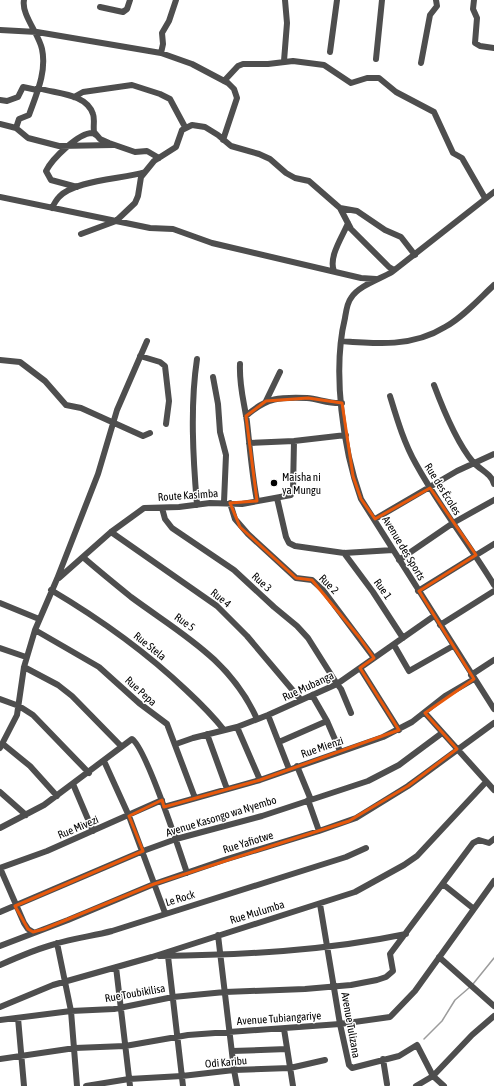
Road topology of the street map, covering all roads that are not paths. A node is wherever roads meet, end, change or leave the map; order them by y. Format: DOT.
graph roads {
  1 [pos="24,0"];
  2 [pos="130,0"];
  3 [pos="176,0"];
  4 [pos="285,0"];
  5 [pos="337,0"];
  6 [pos="382,0"];
  7 [pos="436,0"];
  8 [pos="474,0"];
  9 [pos="100,7"];
  10 [pos="0,30"];
  11 [pos="37,32"];
  12 [pos="494,48"];
  13 [pos="330,52"];
  14 [pos="161,53"];
  15 [pos="376,59"];
  16 [pos="284,61"];
  17 [pos="421,63"];
  18 [pos="224,81"];
  19 [pos="38,89"];
  20 [pos="74,97"];
  21 [pos="0,100"];
  22 [pos="0,124"];
  23 [pos="185,127"];
  24 [pos="16,128"];
  25 [pos="96,135"];
  26 [pos="224,140"];
  27 [pos="115,145"];
  28 [pos="68,146"];
  29 [pos="159,158"];
  30 [pos="145,172"];
  31 [pos="77,187"];
  32 [pos="494,192"];
  33 [pos="0,197"];
  34 [pos="485,198"];
  35 [pos="52,208"];
  36 [pos="340,208"];
  37 [pos="116,221"];
  38 [pos="348,223"];
  39 [pos="81,234"];
  40 [pos="415,255"];
  41 [pos="394,270"];
  42 [pos="334,271"];
  43 [pos="376,279"];
  44 [pos="494,285"];
  45 [pos="147,341"];
  46 [pos="341,341"];
  47 [pos="140,356"];
  48 [pos="197,359"];
  49 [pos="0,360"];
  50 [pos="240,364"];
  51 [pos="280,372"];
  52 [pos="213,377"];
  53 [pos="434,385"];
  54 [pos="390,396"];
  55 [pos="266,401"];
  56 [pos="342,403"];
  57 [pos="246,416"];
  58 [pos="113,422"];
  59 [pos="166,424"];
  60 [pos="150,433"];
  61 [pos="346,435"];
  62 [pos="294,441"];
  63 [pos="250,443"];
  64 [pos="494,454"];
  65 [pos="474,463"];
  66 [pos="494,484"];
  67 [pos="430,488"];
  68 [pos="277,498"];
  69 [pos="494,500"];
  70 [pos="258,501"];
  71 [pos="227,503"];
  72 [pos="197,505"];
  73 [pos="162,508"];
  74 [pos="375,519"];
  75 [pos="453,523"];
  76 [pos="111,532"];
  77 [pos="494,544"];
  78 [pos="393,550"];
  79 [pos="344,553"];
  80 [pos="476,555"];
  81 [pos="84,558"];
  82 [pos="399,560"];
  83 [pos="57,579"];
  84 [pos="494,585"];
  85 [pos="51,590"];
  86 [pos="418,591"];
  87 [pos="494,591"];
  88 [pos="0,603"];
  89 [pos="434,616"];
  90 [pos="39,619"];
  91 [pos="440,625"];
  92 [pos="35,630"];
  93 [pos="403,638"];
  94 [pos="394,645"];
  95 [pos="453,646"];
  96 [pos="0,648"];
  97 [pos="26,657"];
  98 [pos="374,658"];
  99 [pos="494,660"];
  100 [pos="24,667"];
  101 [pos="360,668"];
  102 [pos="473,677"];
  103 [pos="337,684"];
  104 [pos="312,695"];
  105 [pos="0,699"];
  106 [pos="491,699"];
  107 [pos="302,700"];
  108 [pos="19,706"];
  109 [pos="494,709"];
  110 [pos="351,713"];
  111 [pos="425,713"];
  112 [pos="268,715"];
  113 [pos="257,719"];
  114 [pos="327,721"];
  115 [pos="494,723"];
  116 [pos="237,728"];
  117 [pos="224,730"];
  118 [pos="399,730"];
  119 [pos="442,733"];
  120 [pos="207,734"];
  121 [pos="279,742"];
  122 [pos="176,744"];
  123 [pos="121,746"];
  124 [pos="1,747"];
  125 [pos="457,749"];
  126 [pos="340,751"];
  127 [pos="104,761"];
  128 [pos="297,766"];
  129 [pos="289,769"];
  130 [pos="89,773"];
  131 [pos="260,780"];
  132 [pos="486,782"];
  133 [pos="73,784"];
  134 [pos="227,789"];
  135 [pos="494,790"];
  136 [pos="0,792"];
  137 [pos="57,796"];
  138 [pos="195,798"];
  139 [pos="162,800"];
  140 [pos="310,800"];
  141 [pos="164,807"];
  142 [pos="26,815"];
  143 [pos="129,816"];
  144 [pos="0,828"];
  145 [pos="93,831"];
  146 [pos="319,831"];
  147 [pos="176,839"];
  148 [pos="494,839"];
  149 [pos="366,848"];
  150 [pos="143,851"];
  151 [pos="0,868"];
  152 [pos="187,873"];
  153 [pos="494,881"];
  154 [pos="154,884"];
  155 [pos="444,885"];
  156 [pos="320,904"];
  157 [pos="15,906"];
  158 [pos="474,909"];
  159 [pos="0,912"];
  160 [pos="165,913"];
  161 [pos="33,932"];
  162 [pos="406,934"];
  163 [pos="218,935"];
  164 [pos="57,943"];
  165 [pos="0,946"];
  166 [pos="328,948"];
  167 [pos="222,954"];
  168 [pos="168,956"];
  169 [pos="152,957"];
  170 [pos="439,958"];
  171 [pos="0,965"];
  172 [pos="116,968"];
  173 [pos="66,982"];
  174 [pos="334,987"];
  175 [pos="225,992"];
  176 [pos="173,997"];
  177 [pos="494,1006"];
  178 [pos="0,1007"];
  179 [pos="121,1007"];
  180 [pos="71,1011"];
  181 [pos="494,1016"];
  182 [pos="18,1018"];
  183 [pos="0,1020"];
  184 [pos="340,1024"];
  185 [pos="284,1029"];
  186 [pos="230,1031"];
  187 [pos="177,1037"];
  188 [pos="125,1046"];
  189 [pos="75,1048"];
  190 [pos="287,1049"];
  191 [pos="232,1051"];
  192 [pos="21,1056"];
  193 [pos="0,1059"];
  194 [pos="383,1059"];
  195 [pos="325,1060"];
  196 [pos="290,1068"];
  197 [pos="234,1070"];
  198 [pos="182,1076"];
  199 [pos="433,1076"];
  200 [pos="129,1079"];
  201 [pos="387,1084"];
  202 [pos="24,1086"];
  203 [pos="77,1086"];
  204 [pos="86,1086"];
  205 [pos="130,1086"];
  206 [pos="184,1086"];
  207 [pos="238,1086"];
  208 [pos="293,1086"];
  209 [pos="416,1086"];
  210 [pos="444,1086"];
  1 -- 11 [label="street"];
  2 -- 9 [label="street"];
  3 -- 14 [label="street"];
  4 -- 16 [label="street"];
  5 -- 13 [label="street"];
  6 -- 15 [label="street"];
  7 -- 17 [label="street"];
  8 -- 12 [label="street"];
  10 -- 11 [label="street"];
  11 -- 14 [label="street"];
  11 -- 19 [label="street"];
  14 -- 18 [label="street"];
  16 -- 18 [label="street"];
  16 -- 34 [label="street"];
  18 -- 26 [label="street"];
  19 -- 20 [label="street"];
  19 -- 21 [label="street"];
  19 -- 24 [label="street"];
  20 -- 23 [label="street"];
  20 -- 25 [label="street"];
  22 -- 24 [label="street"];
  23 -- 26 [label="street"];
  23 -- 29 [label="street"];
  24 -- 28 [label="street"];
  25 -- 27 [label="street"];
  25 -- 28 [label="street"];
  26 -- 36 [label="street"];
  27 -- 28 [label="street"];
  27 -- 29 [label="street"];
  28 -- 31 [label="street"];
  29 -- 30 [label="street"];
  30 -- 31 [label="street"];
  30 -- 37 [label="street"];
  31 -- 35 [label="street"];
  32 -- 34 [label="street, Avenue des Sports"];
  33 -- 35 [label="street"];
  34 -- 40 [label="street, Avenue des Sports"];
  35 -- 37 [label="street"];
  36 -- 38 [label="street"];
  36 -- 40 [label="street"];
  37 -- 39 [label="street"];
  37 -- 42 [label="street"];
  38 -- 41 [label="street"];
  38 -- 42 [label="street"];
  40 -- 41 [label="street, Avenue des Sports"];
  41 -- 43 [label="street, Avenue des Sports"];
  42 -- 43 [label="street"];
  43 -- 46 [label="street, Avenue des Sports"];
  44 -- 46 [label="street"];
  45 -- 47 [label="street, Route Kasimba"];
  46 -- 56 [label="street, Avenue des Sports"];
  47 -- 58 [label="street, Route Kasimba"];
  47 -- 59 [label="street"];
  48 -- 72 [label="street"];
  49 -- 58 [label="street"];
  50 -- 57 [label="street"];
  51 -- 55 [label="street"];
  52 -- 71 [label="street, Rue 2"];
  53 -- 65 [label="street"];
  54 -- 67 [label="street, Rue des Écoles"];
  55 -- 56 [label="street"];
  55 -- 57 [label="street"];
  56 -- 61 [label="street, Avenue des Sports"];
  57 -- 63 [label="street"];
  58 -- 60 [label="street"];
  58 -- 83 [label="street, Route Kasimba"];
  61 -- 62 [label="street"];
  61 -- 74 [label="street, Avenue des Sports"];
  62 -- 63 [label="street"];
  62 -- 68 [label="street, Route Kasimba"];
  63 -- 70 [label="street"];
  64 -- 65 [label="street"];
  65 -- 66 [label="street"];
  65 -- 67 [label="street"];
  67 -- 74 [label="street"];
  67 -- 75 [label="street, Rue des Écoles"];
  68 -- 70 [label="street, Route Kasimba"];
  68 -- 79 [label="street"];
  69 -- 75 [label="street"];
  70 -- 71 [label="street, Route Kasimba"];
  71 -- 72 [label="street, Route Kasimba"];
  71 -- 98 [label="street, Rue 2"];
  72 -- 73 [label="street, Route Kasimba"];
  73 -- 76 [label="street, Route Kasimba"];
  73 -- 103 [label="street, Rue 3"];
  74 -- 78 [label="street, Avenue des Sports"];
  75 -- 80 [label="street, Rue des Écoles"];
  75 -- 82 [label="street"];
  76 -- 81 [label="street, Route Kasimba"];
  76 -- 107 [label="street, Rue 4"];
  77 -- 80 [label="street"];
  78 -- 79 [label="street"];
  78 -- 82 [label="street, Avenue des Sports"];
  79 -- 93 [label="street, Rue 1"];
  80 -- 84 [label="street, Rue des Écoles"];
  80 -- 86 [label="street"];
  81 -- 83 [label="street, Route Kasimba"];
  81 -- 113 [label="street, Rue 5"];
  82 -- 86 [label="street, Avenue des Sports"];
  83 -- 85 [label="street, Route Kasimba"];
  85 -- 90 [label="street, Route Kasimba"];
  85 -- 117 [label="street, Rue Stela"];
  86 -- 89 [label="street, Avenue des Sports"];
  87 -- 91 [label="street"];
  88 -- 90 [label="street"];
  89 -- 91 [label="street, Avenue des Sports"];
  89 -- 93 [label="street, Rue Mubanga"];
  90 -- 92 [label="street, Route Kasimba"];
  91 -- 95 [label="street, Avenue des Sports"];
  92 -- 97 [label="street, Route Kasimba"];
  92 -- 122 [label="street, Rue Pepa"];
  93 -- 94 [label="street, Rue Mubanga"];
  94 -- 95 [label="street"];
  94 -- 98 [label="street, Rue Mubanga"];
  95 -- 102 [label="street, Avenue des Sports"];
  96 -- 97 [label="street"];
  97 -- 100 [label="street, Route Kasimba"];
  98 -- 101 [label="street, Rue Mubanga"];
  99 -- 102 [label="street, Rue Mienzi"];
  100 -- 108 [label="street, Route Kasimba"];
  100 -- 123 [label="street"];
  101 -- 103 [label="street, Rue Mubanga"];
  101 -- 118 [label="street"];
  102 -- 106 [label="street, Avenue des Sports"];
  102 -- 111 [label="street, Rue Mienzi"];
  103 -- 104 [label="street, Rue Mubanga"];
  103 -- 110 [label="street, Rue 3"];
  104 -- 107 [label="street, Rue Mubanga"];
  104 -- 114 [label="street"];
  105 -- 108 [label="street"];
  106 -- 109 [label="street, Avenue des Sports"];
  107 -- 112 [label="street, Rue Mubanga"];
  108 -- 124 [label="street, Route Kasimba"];
  108 -- 130 [label="street"];
  111 -- 118 [label="street, Rue Mienzi"];
  111 -- 119 [label="street"];
  112 -- 113 [label="street, Rue Mubanga"];
  112 -- 121 [label="street"];
  113 -- 116 [label="street, Rue Mubanga"];
  114 -- 121 [label="street"];
  114 -- 126 [label="street"];
  115 -- 125 [label="street, Rue Yafiotwe"];
  116 -- 117 [label="street, Rue Mubanga"];
  116 -- 131 [label="street"];
  117 -- 120 [label="street, Rue Mubanga"];
  118 -- 126 [label="street, Rue Mienzi"];
  119 -- 125 [label="street"];
  119 -- 140 [label="street, Avenue Kasongo wa Nyembo"];
  120 -- 122 [label="street, Rue Mubanga"];
  120 -- 134 [label="street"];
  121 -- 129 [label="street"];
  122 -- 138 [label="street, Rue Pepa"];
  123 -- 127 [label="street"];
  123 -- 139 [label="street"];
  124 -- 137 [label="street"];
  125 -- 132 [label="street"];
  125 -- 146 [label="street, Rue Yafiotwe"];
  126 -- 128 [label="street, Rue Mienzi"];
  127 -- 130 [label="street"];
  127 -- 143 [label="street"];
  128 -- 129 [label="street, Rue Mienzi"];
  128 -- 140 [label="street"];
  129 -- 131 [label="street, Rue Mienzi"];
  130 -- 133 [label="street"];
  131 -- 134 [label="street, Rue Mienzi"];
  132 -- 135 [label="street"];
  132 -- 156 [label="street, Rue Mulumba"];
  133 -- 137 [label="street"];
  133 -- 145 [label="street"];
  134 -- 138 [label="street, Rue Mienzi"];
  136 -- 142 [label="street"];
  137 -- 142 [label="street"];
  138 -- 141 [label="street, Rue Mienzi"];
  139 -- 141 [label="street"];
  139 -- 143 [label="street, Rue Mivezi"];
  140 -- 146 [label="street"];
  140 -- 147 [label="street, Avenue Kasongo wa Nyembo"];
  141 -- 147 [label="street"];
  142 -- 144 [label="street"];
  143 -- 145 [label="street, Rue Mivezi"];
  143 -- 150 [label="street"];
  145 -- 151 [label="street, Rue Mivezi"];
  146 -- 152 [label="street, Rue Yafiotwe"];
  147 -- 150 [label="street, Avenue Kasongo wa Nyembo"];
  147 -- 152 [label="street"];
  148 -- 155 [label="street"];
  149 -- 160 [label="street, Le Rock"];
  150 -- 154 [label="street"];
  150 -- 157 [label="street, Avenue Kasongo wa Nyembo"];
  151 -- 157 [label="street"];
  152 -- 154 [label="street, Rue Yafiotwe"];
  153 -- 158 [label="street, Avenue Tubiangariye"];
  154 -- 160 [label="street"];
  154 -- 161 [label="street, Rue Yafiotwe"];
  155 -- 158 [label="street"];
  155 -- 162 [label="street"];
  156 -- 163 [label="street, Rue Mulumba"];
  156 -- 166 [label="street, Avenue Tulizana"];
  157 -- 159 [label="street, Avenue Kasongo wa Nyembo"];
  157 -- 161 [label="street"];
  158 -- 170 [label="street, Avenue Tubiangariye"];
  160 -- 164 [label="street, Le Rock"];
  161 -- 165 [label="street, Rue Yafiotwe"];
  162 -- 166 [label="street"];
  162 -- 174 [label="street, Rue Toubikilisa"];
  163 -- 167 [label="street"];
  163 -- 169 [label="street, Rue Mulumba"];
  164 -- 171 [label="street, Le Rock"];
  164 -- 173 [label="street"];
  166 -- 167 [label="street"];
  166 -- 174 [label="street, Avenue Tulizana"];
  167 -- 168 [label="street"];
  167 -- 175 [label="street"];
  168 -- 169 [label="street"];
  168 -- 176 [label="street"];
  169 -- 172 [label="street, Rue Mulumba"];
  170 -- 177 [label="street"];
  170 -- 184 [label="street, Avenue Tubiangariye"];
  172 -- 173 [label="street, Rue Mulumba"];
  172 -- 179 [label="street"];
  173 -- 178 [label="street, Rue Mulumba"];
  173 -- 180 [label="street"];
  174 -- 175 [label="street, Rue Toubikilisa"];
  174 -- 184 [label="street, Avenue Tulizana"];
  175 -- 176 [label="street, Rue Toubikilisa"];
  175 -- 186 [label="street"];
  176 -- 179 [label="street, Rue Toubikilisa"];
  176 -- 187 [label="street"];
  179 -- 180 [label="street, Rue Toubikilisa"];
  179 -- 188 [label="street"];
  180 -- 182 [label="street, Rue Toubikilisa"];
  180 -- 189 [label="street"];
  181 -- 199 [label="street"];
  182 -- 183 [label="street, Rue Toubikilisa"];
  182 -- 192 [label="street"];
  184 -- 185 [label="street, Avenue Tubiangariye"];
  184 -- 194 [label="street, Avenue Tulizana"];
  185 -- 186 [label="street, Avenue Tubiangariye"];
  185 -- 190 [label="street"];
  186 -- 187 [label="street, Avenue Tubiangariye"];
  186 -- 191 [label="street"];
  187 -- 188 [label="street, Avenue Tubiangariye"];
  187 -- 198 [label="street"];
  188 -- 189 [label="street, Avenue Tubiangariye"];
  188 -- 200 [label="street"];
  189 -- 192 [label="street, Avenue Tubiangariye"];
  189 -- 203 [label="street"];
  190 -- 191 [label="street"];
  190 -- 196 [label="street"];
  191 -- 197 [label="street"];
  192 -- 193 [label="street, Avenue Tubiangariye"];
  192 -- 202 [label="street"];
  194 -- 199 [label="street, Avenue Tulizana"];
  194 -- 201 [label="street"];
  195 -- 196 [label="street, Odi Karibu"];
  196 -- 197 [label="street, Odi Karibu"];
  196 -- 208 [label="street"];
  197 -- 198 [label="street, Odi Karibu"];
  197 -- 207 [label="street"];
  198 -- 200 [label="street, Odi Karibu"];
  198 -- 206 [label="street"];
  199 -- 209 [label="street"];
  199 -- 210 [label="street"];
  200 -- 204 [label="street, Odi Karibu"];
  200 -- 205 [label="street"];
}
